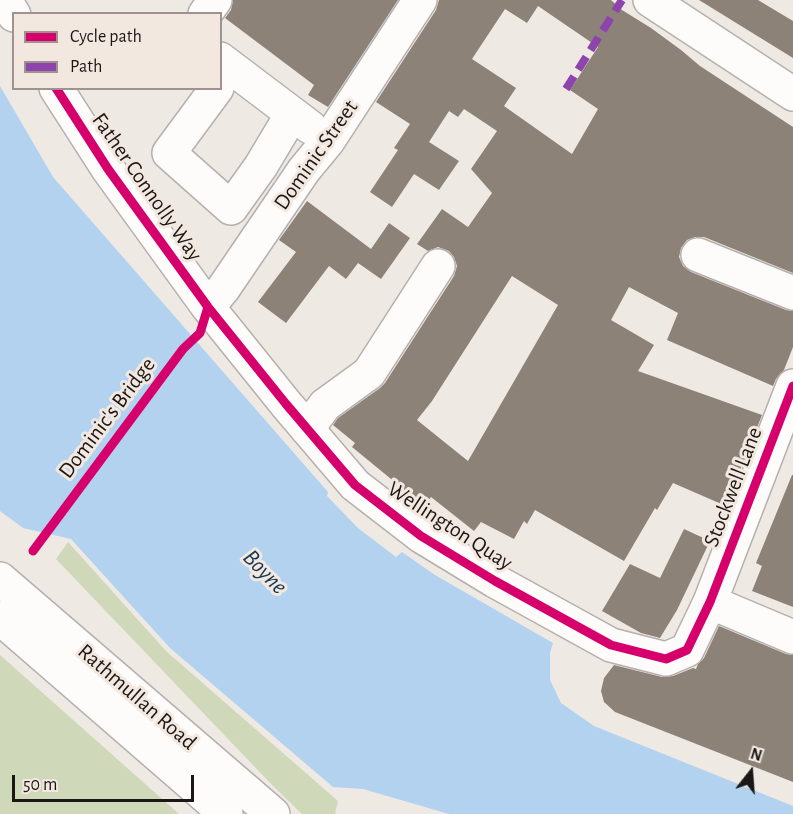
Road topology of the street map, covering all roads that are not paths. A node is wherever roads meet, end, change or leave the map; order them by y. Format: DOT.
graph roads {
  1 [pos="420,0"];
  2 [pos="650,0"];
  3 [pos="223,75"];
  4 [pos="57,90"];
  5 [pos="213,90"];
  6 [pos="793,94"];
  7 [pos="292,114"];
  8 [pos="328,141"];
  9 [pos="698,255"];
  10 [pos="438,266"];
  11 [pos="793,293"];
  12 [pos="208,307"];
  13 [pos="793,386"];
  14 [pos="307,429"];
  15 [pos="0,579"];
  16 [pos="710,602"];
  17 [pos="0,618"];
  18 [pos="793,637"];
  19 [pos="226,814"];
  20 [pos="273,814"];
  1 -- 8 [label="street, Dominic Street"];
  2 -- 6 [label="street"];
  3 -- 7 [label="street"];
  4 -- 12 [label="street, Father Connolly Way"];
  5 -- 7 [label="street"];
  7 -- 8 [label="street"];
  8 -- 12 [label="street, Dominic Street"];
  9 -- 11 [label="street"];
  10 -- 14 [label="street"];
  12 -- 14 [label="street, Wellington Quay"];
  13 -- 16 [label="street, Stockwell Lane"];
  14 -- 16 [label="street, Wellington Quay"];
  15 -- 20 [label="street, Rathmullan Road"];
  16 -- 18 [label="street"];
  17 -- 19 [label="street, Rathmullan Road"];
}
